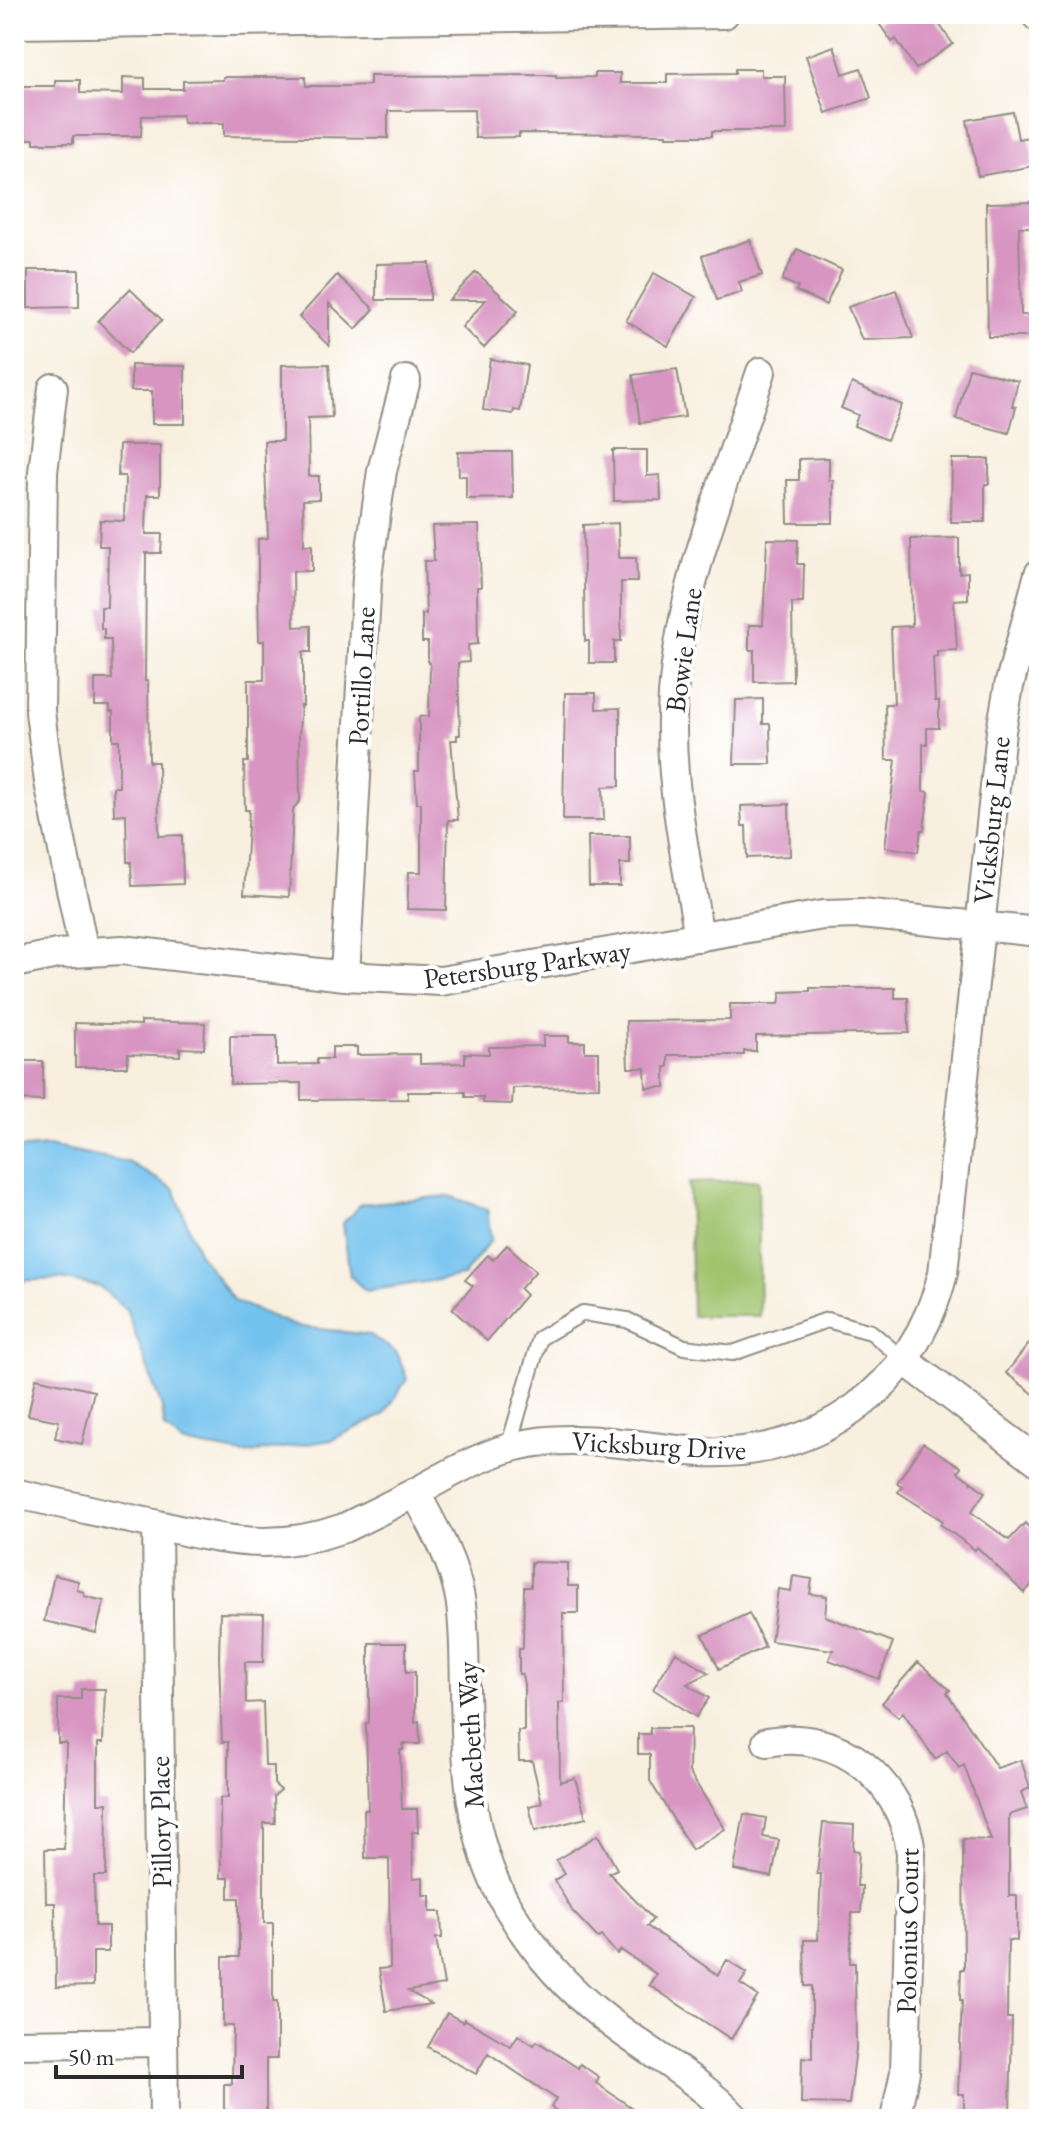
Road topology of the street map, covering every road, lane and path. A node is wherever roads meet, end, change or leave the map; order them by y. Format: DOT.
graph roads {
  1 [pos="724,14"];
  2 [pos="21,21"];
  3 [pos="761,372"];
  4 [pos="406,380"];
  5 [pos="53,388"];
  6 [pos="1039,574"];
  7 [pos="980,926"];
  8 [pos="1039,932"];
  9 [pos="699,937"];
  10 [pos="84,952"];
  11 [pos="14,963"];
  12 [pos="345,976"];
  13 [pos="904,1360"];
  14 [pos="508,1448"];
  15 [pos="1039,1462"];
  16 [pos="415,1492"];
  17 [pos="14,1493"];
  18 [pos="157,1525"];
  19 [pos="767,1742"];
  20 [pos="163,2042"];
  21 [pos="14,2044"];
  22 [pos="164,2119"];
  23 [pos="736,2119"];
  24 [pos="895,2119"];
  1 -- 2 [label="street"];
  3 -- 9 [label="street, Bowie Lane"];
  4 -- 12 [label="street, Portillo Lane"];
  5 -- 10 [label="street"];
  6 -- 7 [label="street, Vicksburg Lane"];
  7 -- 8 [label="street, Petersburg Parkway"];
  7 -- 9 [label="street, Petersburg Parkway"];
  7 -- 13 [label="street, Vicksburg Drive"];
  9 -- 12 [label="street, Petersburg Parkway"];
  10 -- 11 [label="street, Petersburg Parkway"];
  10 -- 12 [label="street, Petersburg Parkway"];
  13 -- 14 [label="street, Vicksburg Drive"];
  13 -- 14 [label="lane"];
  13 -- 15 [label="street"];
  14 -- 16 [label="street, Vicksburg Drive"];
  16 -- 18 [label="street, Vicksburg Drive"];
  16 -- 23 [label="street, Macbeth Way"];
  17 -- 18 [label="street, Vicksburg Drive"];
  18 -- 20 [label="street, Pillory Place"];
  19 -- 24 [label="street, Polonius Court"];
  20 -- 21 [label="street"];
  20 -- 22 [label="street, Pillory Place"];
}
